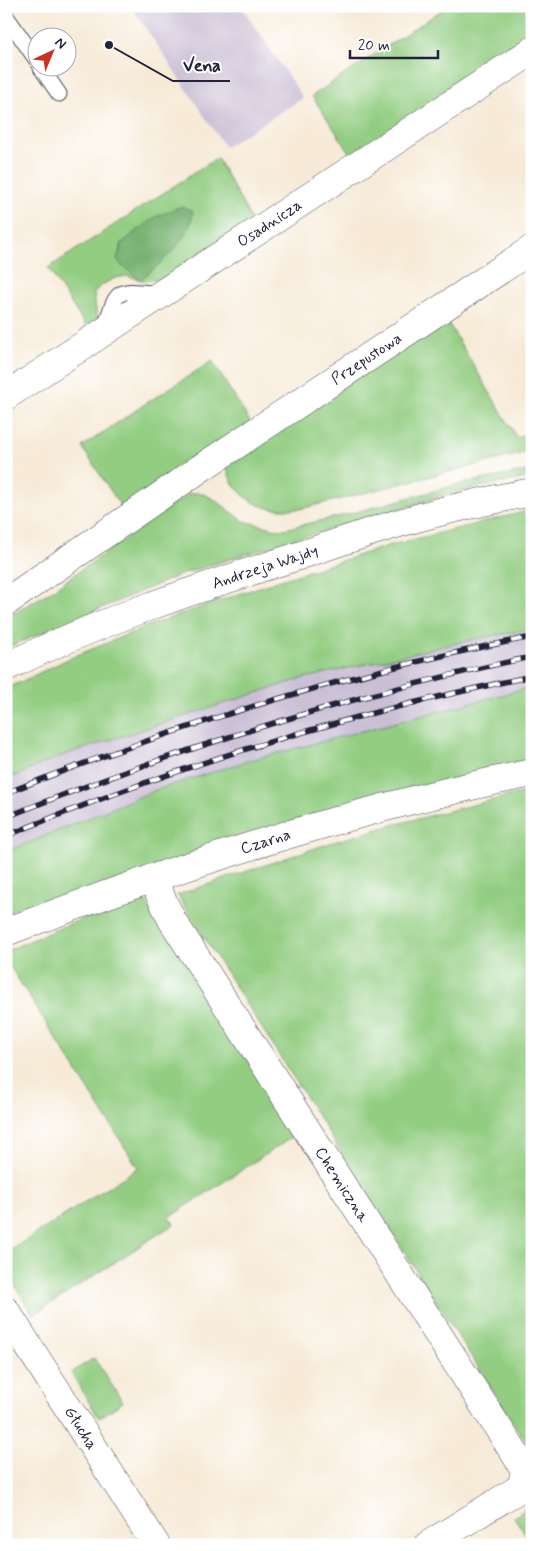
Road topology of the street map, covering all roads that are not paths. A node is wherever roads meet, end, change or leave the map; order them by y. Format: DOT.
graph roads {
  1 [pos="6,16"];
  2 [pos="28,48"];
  3 [pos="532,51"];
  4 [pos="48,78"];
  5 [pos="59,94"];
  6 [pos="532,249"];
  7 [pos="6,396"];
  8 [pos="532,492"];
  9 [pos="6,602"];
  10 [pos="6,667"];
  11 [pos="532,773"];
  12 [pos="152,878"];
  13 [pos="6,932"];
  14 [pos="6,1311"];
  15 [pos="156,1545"];
  16 [pos="428,1545"];
  1 -- 2 [label="lane"];
  3 -- 7 [label="street, Osadnicza"];
  4 -- 5 [label="lane"];
  6 -- 9 [label="street, Przepustowa"];
  8 -- 10 [label="street, Andrzeja Wajdy"];
  11 -- 12 [label="street, Czarna"];
  12 -- 13 [label="street, Czarna"];
  12 -- 16 [label="street, Chemiczna"];
  14 -- 15 [label="street, Głucha"];
}
